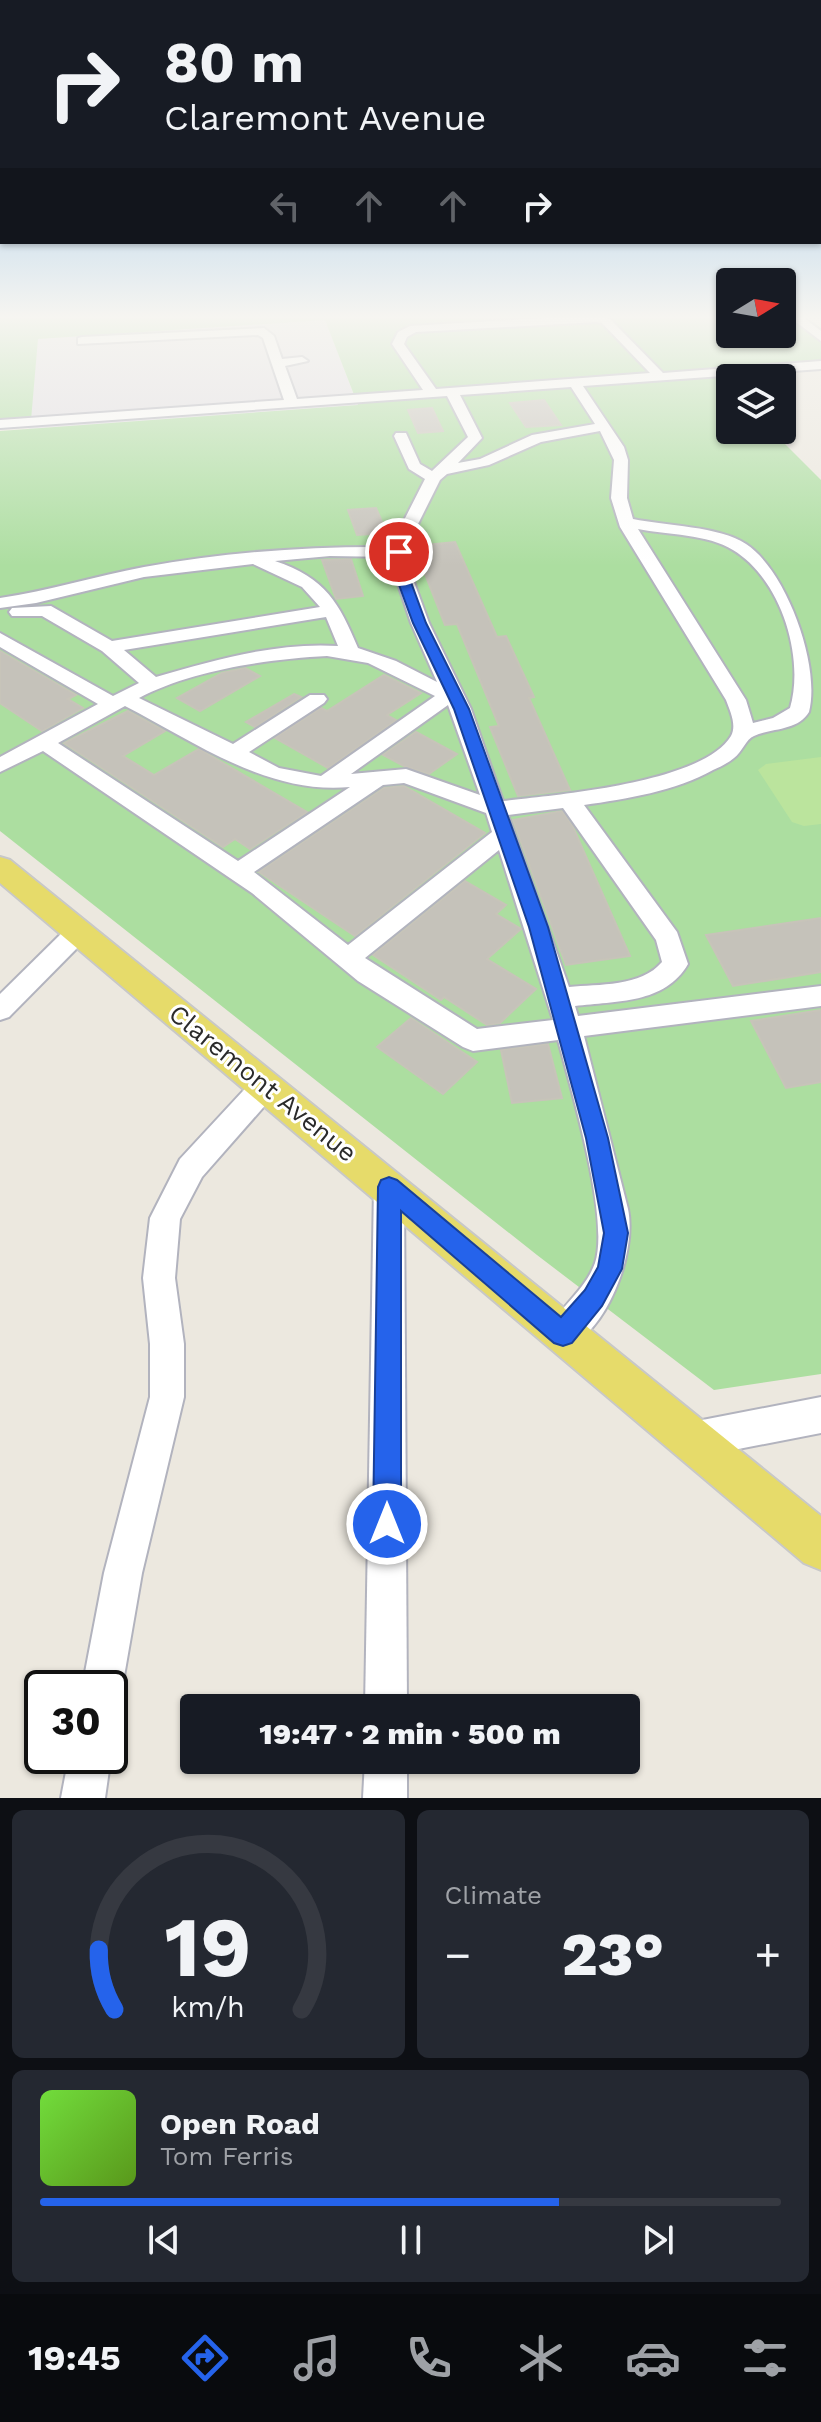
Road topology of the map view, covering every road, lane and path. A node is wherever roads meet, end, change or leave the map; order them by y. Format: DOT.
graph roads {
  1 [pos="291,399"];
  2 [pos="356,399"];
  3 [pos="455,399"];
  4 [pos="586,399"];
  5 [pos="292,403"];
  6 [pos="0,424"];
  7 [pos="605,426"];
  8 [pos="401,436"];
  9 [pos="438,475"];
  10 [pos="626,522"];
  11 [pos="399,552"];
  12 [pos="250,559"];
  13 [pos="66,591"];
  14 [pos="2,610"];
  15 [pos="45,610"];
  16 [pos="334,610"];
  17 [pos="0,639"];
  18 [pos="109,647"];
  19 [pos="350,652"];
  20 [pos="152,684"];
  21 [pos="452,698"];
  22 [pos="317,699"];
  23 [pos="118,701"];
  24 [pos="743,732"];
  25 [pos="43,742"];
  26 [pos="232,754"];
  27 [pos="0,766"];
  28 [pos="380,777"];
  29 [pos="324,783"];
  30 [pos="569,800"];
  31 [pos="495,809"];
  32 [pos="504,834"];
  33 [pos="0,867"];
  34 [pos="238,872"];
  35 [pos="78,932"];
  36 [pos="348,958"];
  37 [pos="821,996"];
  38 [pos="559,998"];
  39 [pos="0,1010"];
  40 [pos="568,1030"];
  41 [pos="265,1086"];
  42 [pos="389,1187"];
  43 [pos="563,1334"];
  44 [pos="821,1415"];
  45 [pos="692,1440"];
  46 [pos="821,1546"];
  47 [pos="105,1670"];
  48 [pos="386,1694"];
  49 [pos="87,1774"];
  50 [pos="386,1774"];
  51 [pos="83,1798"];
  52 [pos="385,1798"];
  1 -- 5 [label="street"];
  2 -- 5 [label="street"];
  3 -- 9 [label="street"];
  4 -- 7 [label="street"];
  5 -- 6 [label="street"];
  7 -- 9 [label="street"];
  7 -- 10 [label="street"];
  8 -- 9 [label="street"];
  9 -- 11 [label="street"];
  10 -- 24 [label="street"];
  10 -- 24 [label="street"];
  11 -- 12 [label="street"];
  11 -- 21 [label="street"];
  12 -- 13 [label="street"];
  12 -- 16 [label="street"];
  13 -- 14 [label="street"];
  13 -- 15 [label="street"];
  14 -- 15 [label="street"];
  15 -- 18 [label="street"];
  16 -- 18 [label="street"];
  16 -- 19 [label="street"];
  17 -- 23 [label="street"];
  18 -- 20 [label="street"];
  19 -- 20 [label="street"];
  19 -- 21 [label="street"];
  20 -- 23 [label="street"];
  21 -- 29 [label="street"];
  21 -- 31 [label="street"];
  22 -- 26 [label="street"];
  23 -- 25 [label="street"];
  23 -- 26 [label="street"];
  24 -- 30 [label="street"];
  25 -- 27 [label="street"];
  25 -- 34 [label="street"];
  26 -- 29 [label="street"];
  28 -- 29 [label="street"];
  28 -- 31 [label="street"];
  28 -- 34 [label="street"];
  30 -- 31 [label="street"];
  30 -- 38 [label="street"];
  31 -- 32 [label="street"];
  32 -- 36 [label="street"];
  32 -- 38 [label="street"];
  33 -- 35 [label="main road, Claremont Avenue"];
  34 -- 36 [label="street"];
  35 -- 39 [label="street"];
  35 -- 41 [label="main road, Claremont Avenue"];
  36 -- 40 [label="street"];
  37 -- 40 [label="street"];
  38 -- 40 [label="street"];
  40 -- 43 [label="street"];
  41 -- 42 [label="main road, Claremont Avenue"];
  41 -- 47 [label="street"];
  42 -- 43 [label="main road, Claremont Avenue"];
  42 -- 48 [label="street"];
  43 -- 45 [label="main road, Claremont Avenue"];
  44 -- 45 [label="street"];
  45 -- 46 [label="main road, Claremont Avenue"];
  49 -- 51 [label="street"];
  50 -- 52 [label="street"];
}
